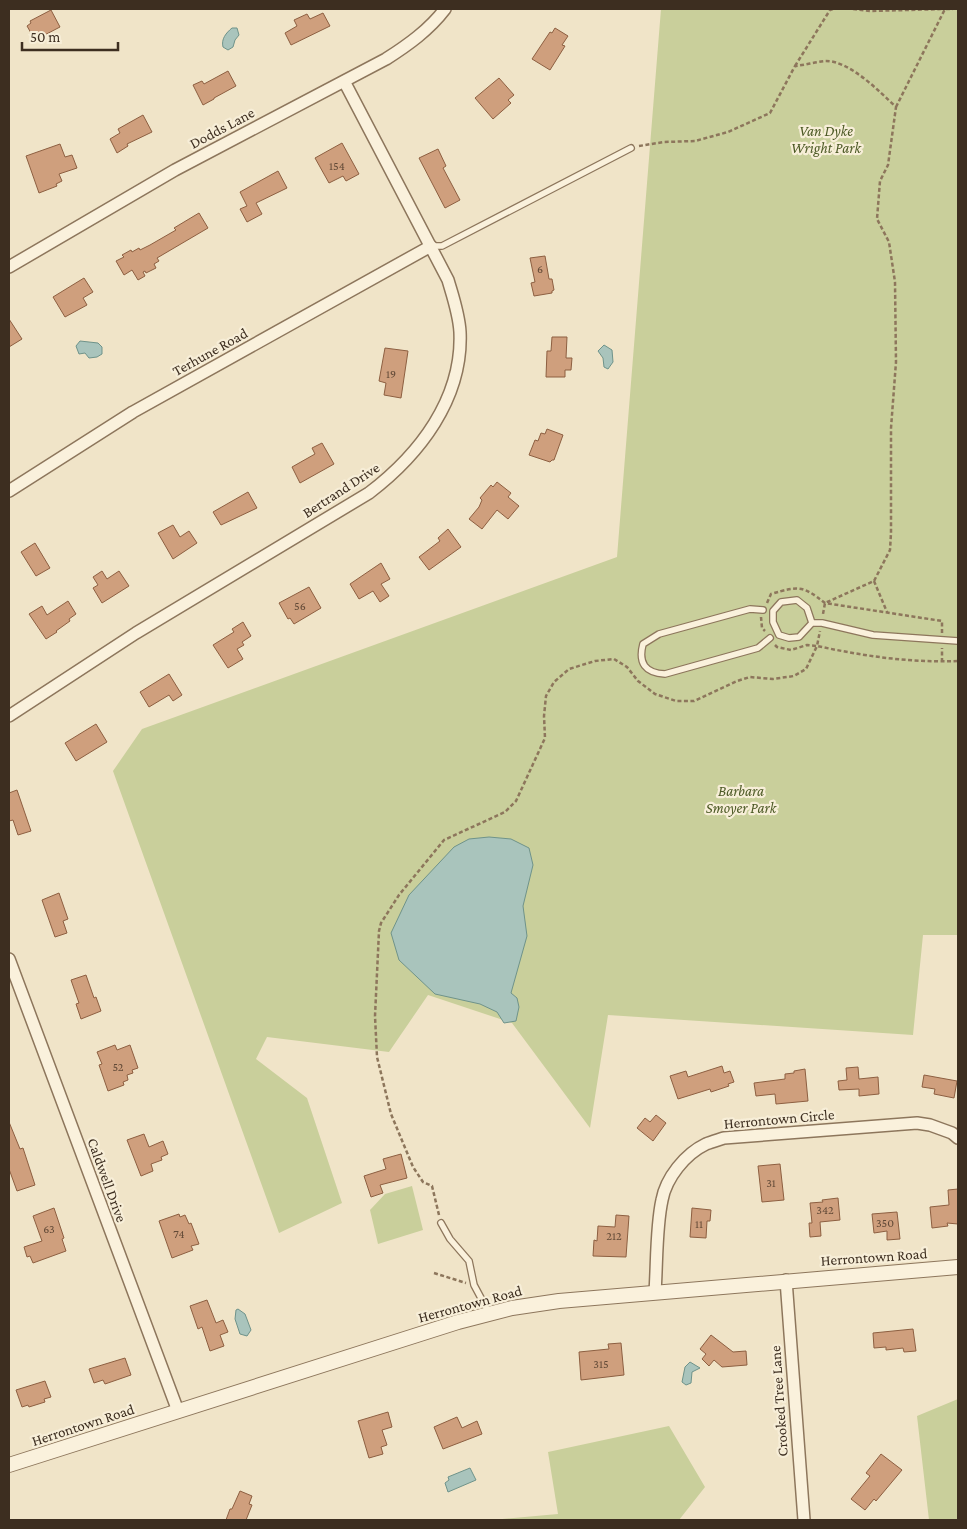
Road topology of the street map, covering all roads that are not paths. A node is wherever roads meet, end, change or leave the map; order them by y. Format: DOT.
graph roads {
  1 [pos="445,9"];
  2 [pos="344,81"];
  3 [pos="630,148"];
  4 [pos="431,246"];
  5 [pos="9,267"];
  6 [pos="9,491"];
  7 [pos="763,610"];
  8 [pos="812,623"];
  9 [pos="770,638"];
  10 [pos="958,641"];
  11 [pos="9,716"];
  12 [pos="9,959"];
  13 [pos="958,1138"];
  14 [pos="441,1223"];
  15 [pos="958,1267"];
  16 [pos="786,1280"];
  17 [pos="655,1292"];
  18 [pos="489,1313"];
  19 [pos="178,1412"];
  20 [pos="9,1465"];
  21 [pos="804,1520"];
  1 -- 2 [label="street, Dodds Lane"];
  2 -- 4 [label="street, Bertrand Drive"];
  2 -- 5 [label="street, Dodds Lane"];
  3 -- 4 [label="lane"];
  4 -- 6 [label="street, Terhune Road"];
  4 -- 11 [label="street, Bertrand Drive"];
  7 -- 9 [label="lane"];
  8 -- 8 [label="lane"];
  8 -- 10 [label="lane"];
  12 -- 19 [label="street, Caldwell Drive"];
  13 -- 17 [label="street, Herrontown Circle"];
  14 -- 18 [label="lane"];
  15 -- 16 [label="street, Herrontown Road"];
  16 -- 17 [label="street, Herrontown Road"];
  16 -- 21 [label="street, Crooked Tree Lane"];
  17 -- 18 [label="street, Herrontown Road"];
  18 -- 19 [label="street, Herrontown Road"];
  19 -- 20 [label="street, Herrontown Road"];
}
